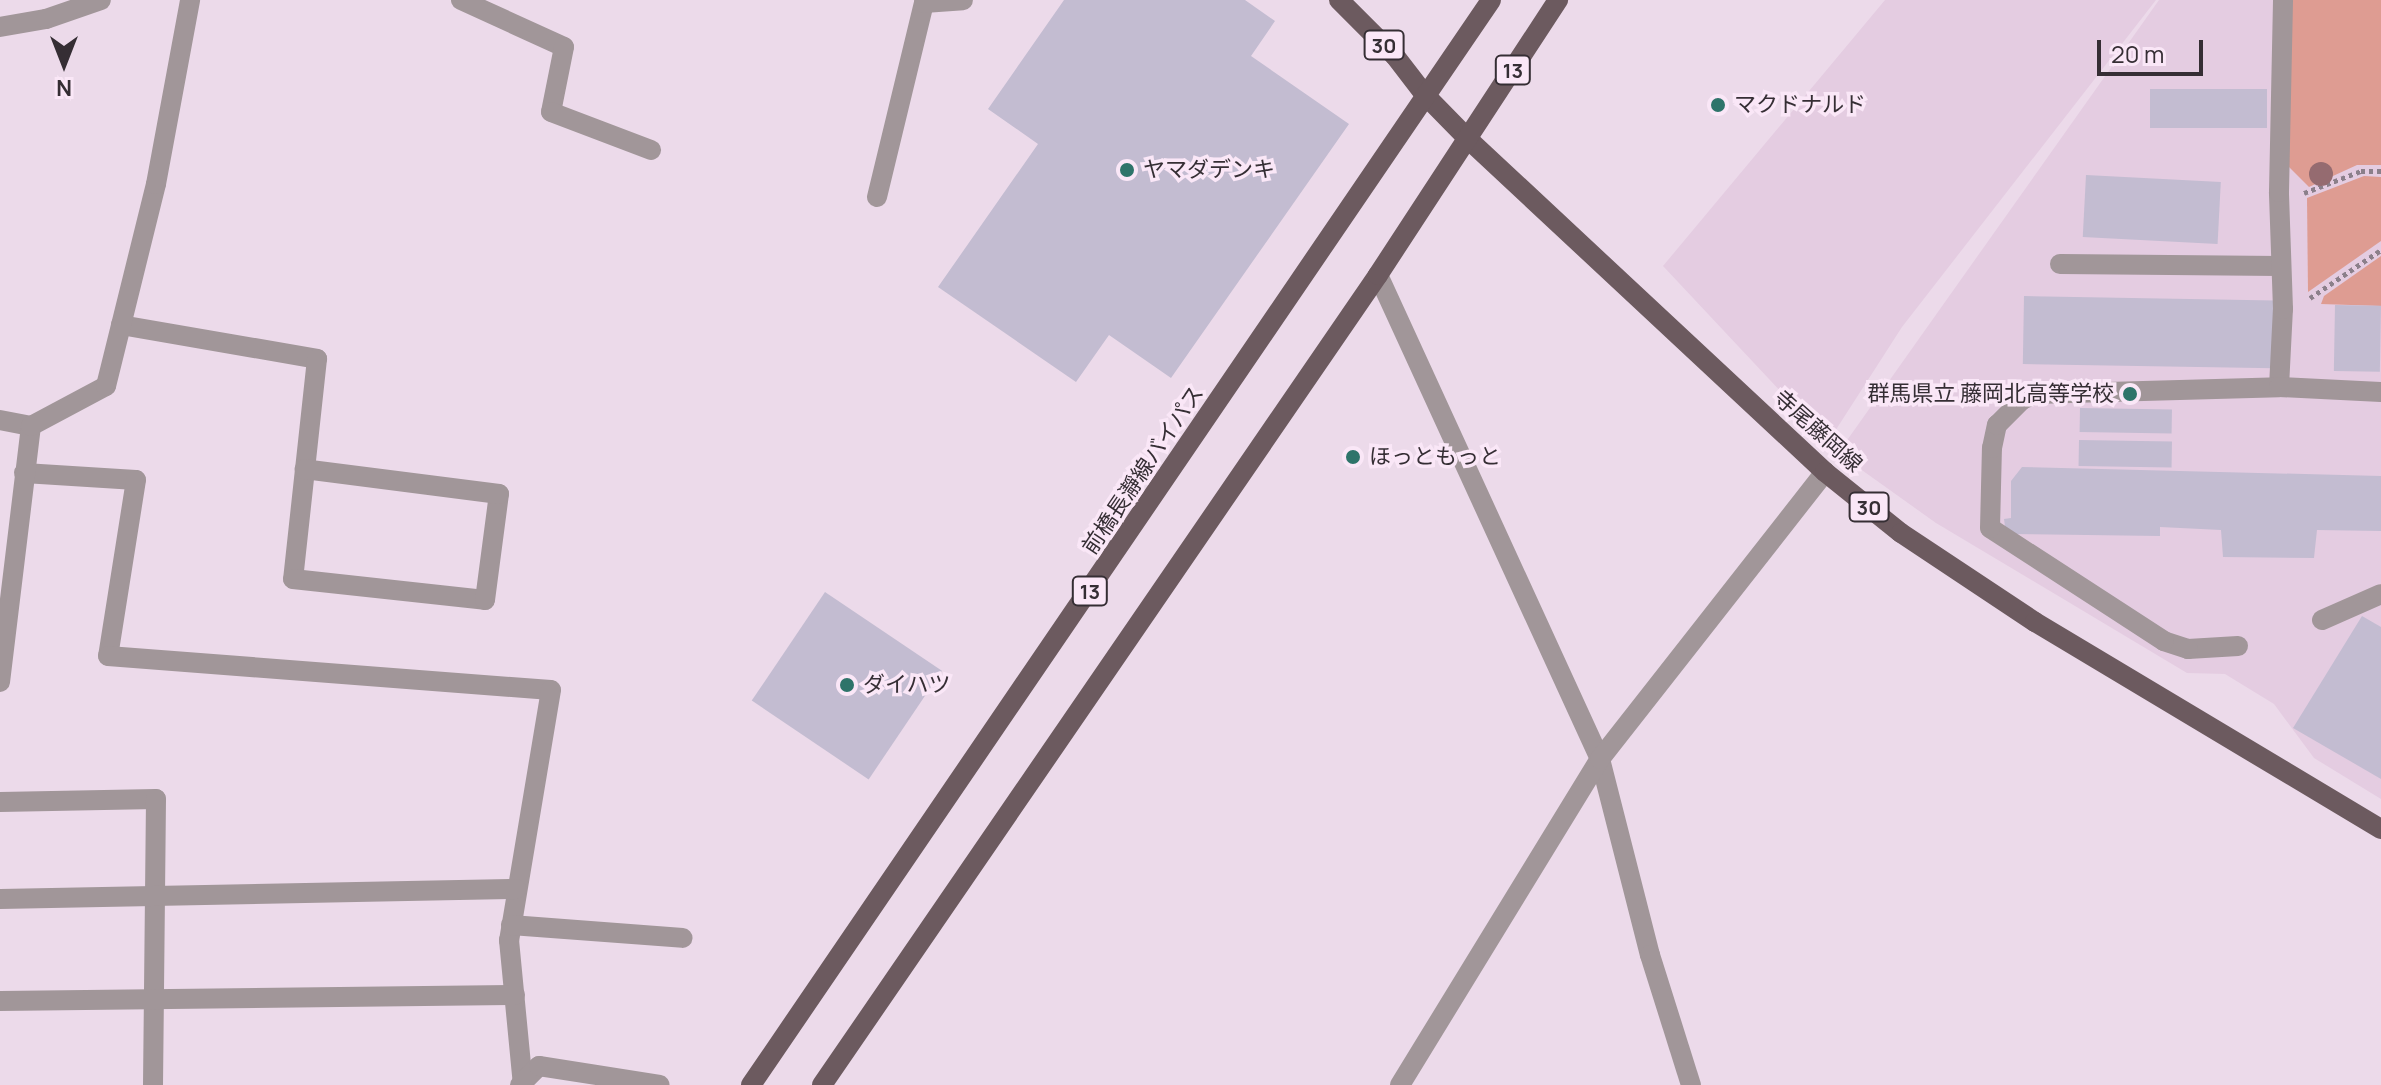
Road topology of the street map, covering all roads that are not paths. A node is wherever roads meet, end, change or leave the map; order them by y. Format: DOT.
graph roads {
  1 [pos="101,0"];
  2 [pos="190,0"];
  3 [pos="461,0"];
  4 [pos="963,0"];
  5 [pos="1339,0"];
  6 [pos="1491,0"];
  7 [pos="1558,0"];
  8 [pos="2283,0"];
  9 [pos="0,27"];
  10 [pos="1425,95"];
  11 [pos="1469,140"];
  12 [pos="651,150"];
  13 [pos="877,197"];
  14 [pos="2060,264"];
  15 [pos="2279,266"];
  16 [pos="1378,275"];
  17 [pos="121,325"];
  18 [pos="2279,387"];
  19 [pos="2381,392"];
  20 [pos="0,420"];
  21 [pos="31,426"];
  22 [pos="305,469"];
  23 [pos="1825,472"];
  24 [pos="24,473"];
  25 [pos="2381,594"];
  26 [pos="2322,620"];
  27 [pos="2238,646"];
  28 [pos="0,682"];
  29 [pos="1600,759"];
  30 [pos="0,802"];
  31 [pos="2381,829"];
  32 [pos="516,889"];
  33 [pos="155,898"];
  34 [pos="0,899"];
  35 [pos="511,925"];
  36 [pos="683,938"];
  37 [pos="515,995"];
  38 [pos="154,998"];
  39 [pos="0,1001"];
  40 [pos="522,1084"];
  41 [pos="153,1085"];
  42 [pos="660,1085"];
  43 [pos="751,1085"];
  44 [pos="822,1085"];
  45 [pos="1400,1085"];
  46 [pos="1691,1085"];
  1 -- 9 [label="street"];
  2 -- 17 [label="street"];
  3 -- 12 [label="street"];
  4 -- 13 [label="street"];
  5 -- 10 [label="main road, 寺尾藤岡線 / 30"];
  6 -- 10 [label="main road, 前橋長瀞線バイパス / 13"];
  7 -- 11 [label="main road, 13"];
  8 -- 15 [label="street"];
  10 -- 11 [label="main road, 寺尾藤岡線 / 30"];
  10 -- 43 [label="main road, 前橋長瀞線バイパス / 13"];
  11 -- 16 [label="main road, 13"];
  11 -- 23 [label="main road, 寺尾藤岡線 / 30"];
  14 -- 15 [label="street"];
  15 -- 18 [label="street"];
  16 -- 29 [label="street"];
  16 -- 44 [label="main road, 13"];
  17 -- 21 [label="street"];
  17 -- 22 [label="street"];
  18 -- 19 [label="street"];
  18 -- 27 [label="street"];
  20 -- 21 [label="street"];
  21 -- 24 [label="street"];
  22 -- 22 [label="street"];
  23 -- 29 [label="street"];
  23 -- 31 [label="main road, 寺尾藤岡線 / 30"];
  24 -- 28 [label="street"];
  24 -- 32 [label="street"];
  25 -- 26 [label="street"];
  29 -- 45 [label="street"];
  29 -- 46 [label="street"];
  30 -- 33 [label="street"];
  32 -- 33 [label="street"];
  32 -- 35 [label="street"];
  33 -- 34 [label="street"];
  33 -- 38 [label="street"];
  35 -- 36 [label="street"];
  35 -- 37 [label="street"];
  37 -- 38 [label="street"];
  37 -- 40 [label="street"];
  38 -- 39 [label="street"];
  38 -- 41 [label="street"];
  40 -- 42 [label="street"];
}
